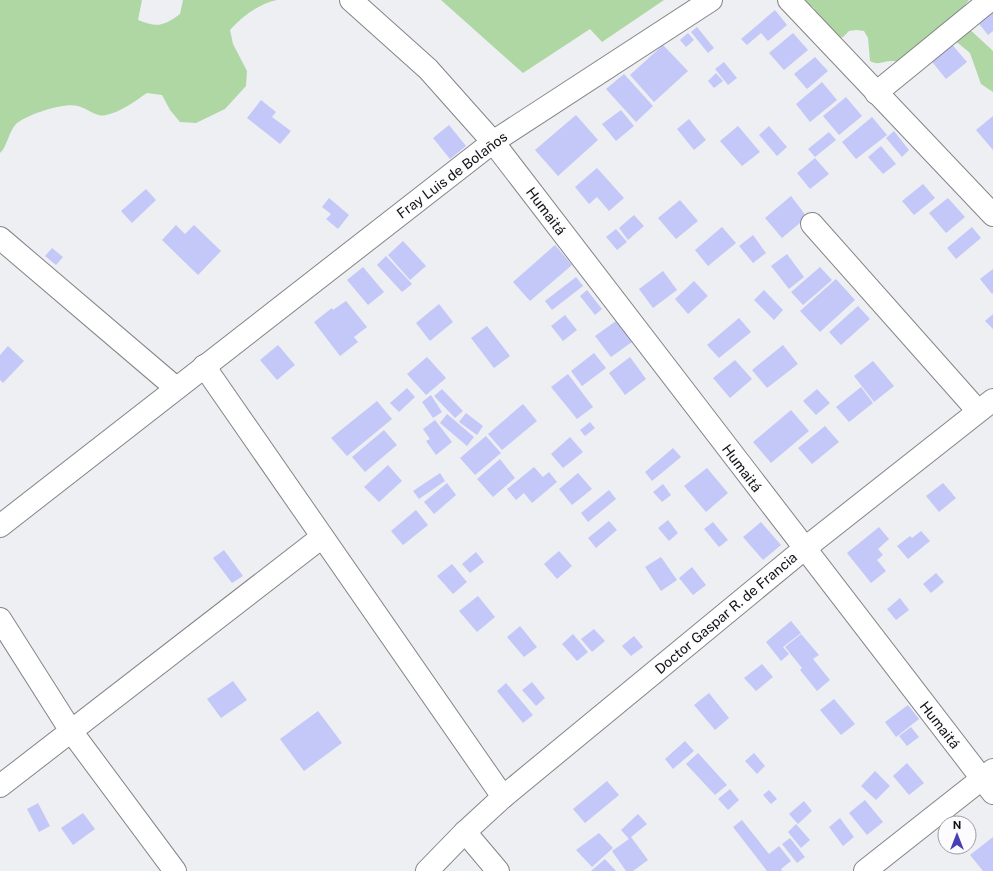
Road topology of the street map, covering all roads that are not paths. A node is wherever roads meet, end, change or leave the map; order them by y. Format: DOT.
graph roads {
  1 [pos="351,0"];
  2 [pos="711,0"];
  3 [pos="788,0"];
  4 [pos="990,0"];
  5 [pos="876,93"];
  6 [pos="493,142"];
  7 [pos="993,215"];
  8 [pos="812,224"];
  9 [pos="0,238"];
  10 [pos="204,366"];
  11 [pos="176,388"];
  12 [pos="986,406"];
  13 [pos="0,526"];
  14 [pos="322,537"];
  15 [pos="804,549"];
  16 [pos="0,619"];
  17 [pos="71,731"];
  18 [pos="989,781"];
  19 [pos="0,786"];
  20 [pos="503,797"];
  21 [pos="465,832"];
  22 [pos="176,871"];
  23 [pos="427,871"];
  24 [pos="498,871"];
  25 [pos="865,871"];
  1 -- 6 [label="street, Humaitá"];
  2 -- 6 [label="street, Fray Luis de Bolaños"];
  3 -- 5 [label="street"];
  4 -- 5 [label="street"];
  5 -- 7 [label="street"];
  6 -- 10 [label="street, Fray Luis de Bolaños"];
  6 -- 15 [label="street, Humaitá"];
  8 -- 12 [label="street"];
  9 -- 11 [label="street"];
  10 -- 11 [label="street, Fray Luis de Bolaños"];
  10 -- 14 [label="street"];
  11 -- 13 [label="street, Fray Luis de Bolaños"];
  12 -- 15 [label="street, Doctor Gaspar R. de Francia"];
  14 -- 17 [label="street"];
  14 -- 20 [label="street"];
  15 -- 18 [label="street, Humaitá"];
  15 -- 20 [label="street, Doctor Gaspar R. de Francia"];
  16 -- 17 [label="street"];
  17 -- 19 [label="street"];
  17 -- 22 [label="street"];
  18 -- 25 [label="street"];
  20 -- 21 [label="street, Doctor Gaspar R. de Francia"];
  21 -- 23 [label="street, Doctor Gaspar R. de Francia"];
  21 -- 24 [label="street"];
}
